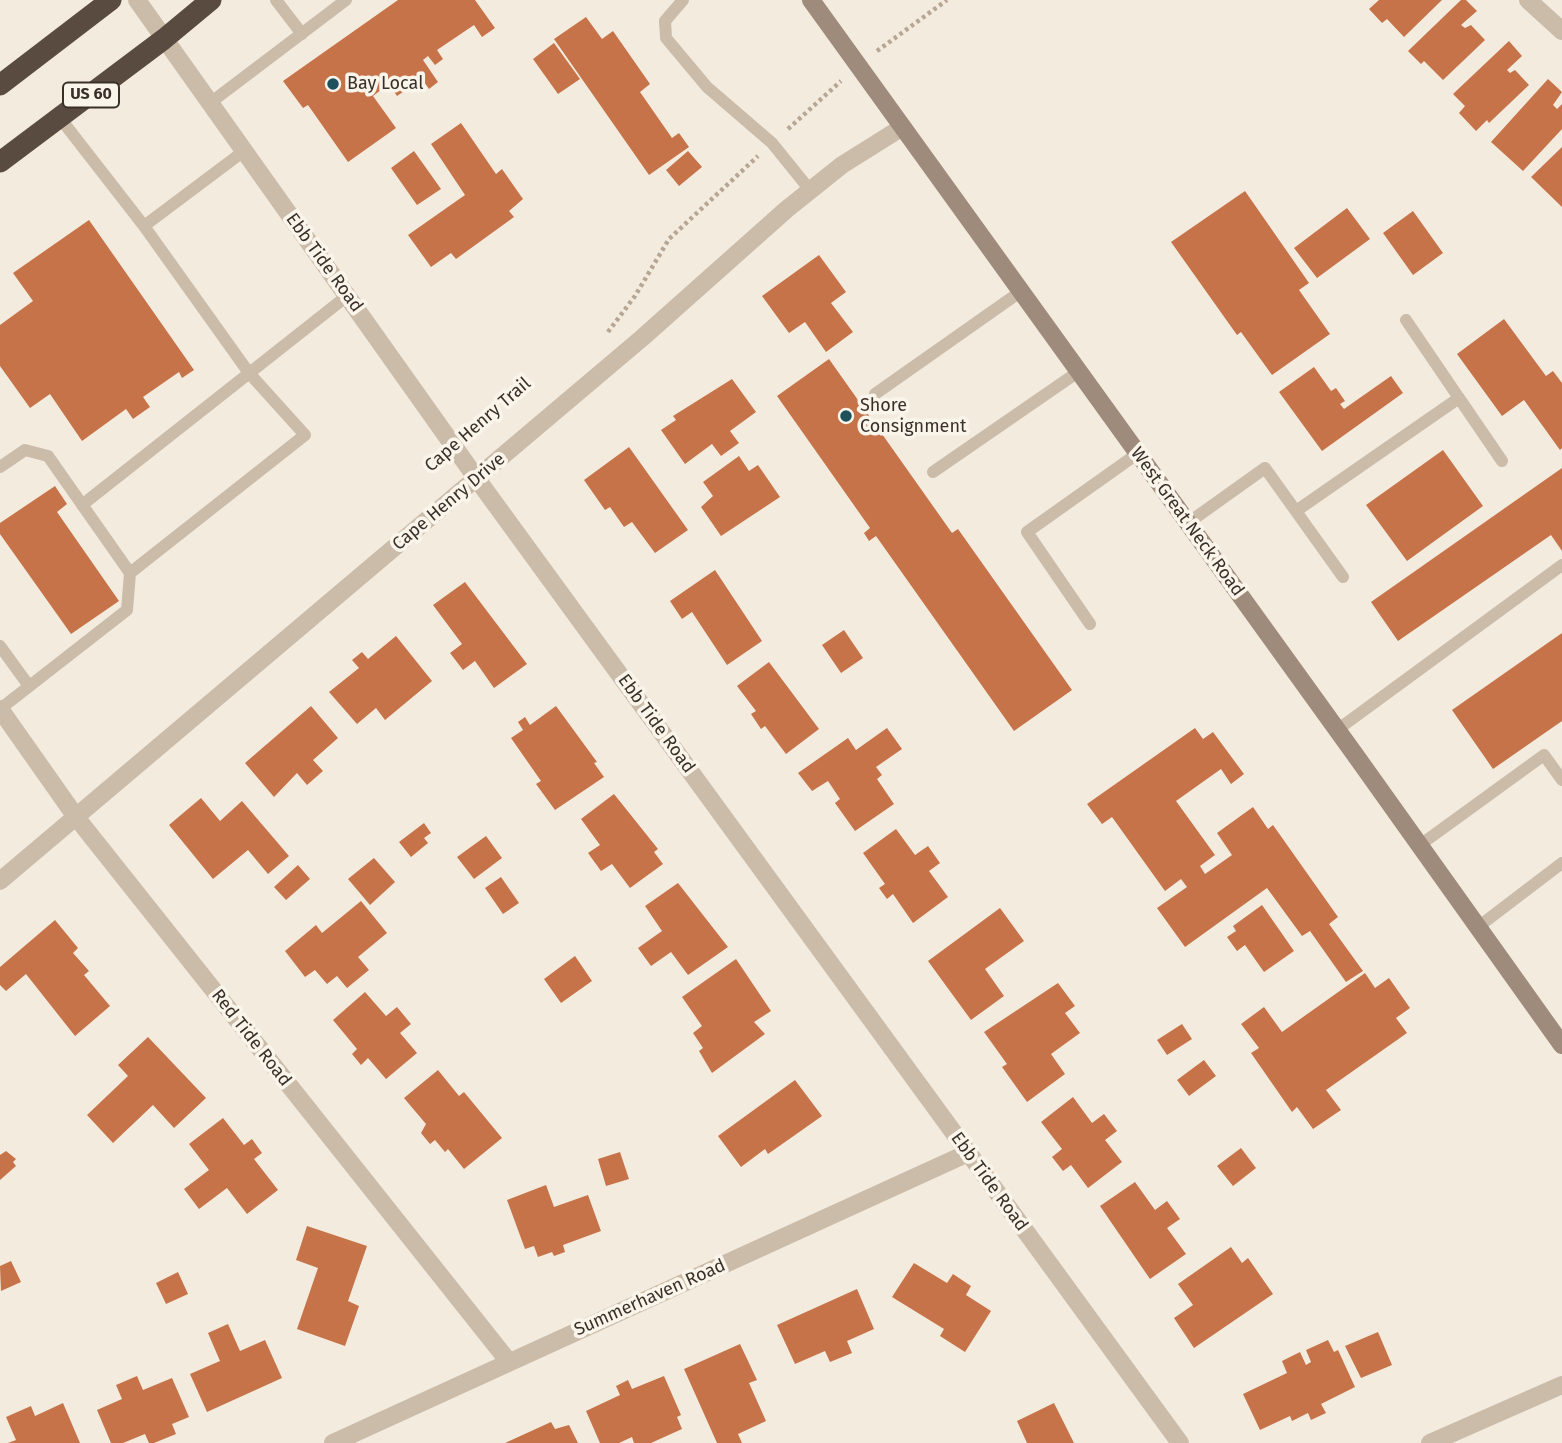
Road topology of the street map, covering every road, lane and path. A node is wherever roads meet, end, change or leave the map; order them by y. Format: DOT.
graph roads {
  1 [pos="111,0"];
  2 [pos="137,0"];
  3 [pos="211,0"];
  4 [pos="276,0"];
  5 [pos="346,0"];
  6 [pos="683,0"];
  7 [pos="811,0"];
  8 [pos="947,0"];
  9 [pos="1528,0"];
  10 [pos="1562,31"];
  11 [pos="302,34"];
  12 [pos="164,38"];
  13 [pos="857,66"];
  14 [pos="0,85"];
  15 [pos="210,103"];
  16 [pos="60,118"];
  17 [pos="901,128"];
  18 [pos="772,143"];
  19 [pos="244,151"];
  20 [pos="0,162"];
  21 [pos="810,190"];
  22 [pos="144,226"];
  23 [pos="1020,292"];
  24 [pos="347,296"];
  25 [pos="1406,320"];
  26 [pos="599,339"];
  27 [pos="1078,372"];
  28 [pos="249,373"];
  29 [pos="875,394"];
  30 [pos="1459,398"];
  31 [pos="1137,454"];
  32 [pos="1502,461"];
  33 [pos="0,467"];
  34 [pos="933,472"];
  35 [pos="477,478"];
  36 [pos="82,505"];
  37 [pos="1296,511"];
  38 [pos="1188,523"];
  39 [pos="1562,565"];
  40 [pos="130,573"];
  41 [pos="1343,577"];
  42 [pos="1090,624"];
  43 [pos="0,646"];
  44 [pos="29,686"];
  45 [pos="0,709"];
  46 [pos="1337,730"];
  47 [pos="1562,780"];
  48 [pos="76,817"];
  49 [pos="1420,845"];
  50 [pos="1562,863"];
  51 [pos="0,881"];
  52 [pos="1478,927"];
  53 [pos="1562,1045"];
  54 [pos="968,1153"];
  55 [pos="509,1362"];
  56 [pos="1562,1385"];
  57 [pos="333,1443"];
  58 [pos="1180,1443"];
  59 [pos="1430,1443"];
  1 -- 14 [label="highway"];
  2 -- 12 [label="street, Ebb Tide Road"];
  3 -- 12 [label="highway, US 60"];
  4 -- 11 [label="lane"];
  5 -- 11 [label="lane"];
  6 -- 18 [label="lane"];
  7 -- 13 [label="street, West Great Neck Road"];
  8 -- 13 [label="path"];
  9 -- 10 [label="street"];
  11 -- 15 [label="lane"];
  12 -- 15 [label="street, Ebb Tide Road"];
  12 -- 16 [label="highway, US 60"];
  13 -- 17 [label="street, West Great Neck Road"];
  13 -- 18 [label="path"];
  15 -- 19 [label="street, Ebb Tide Road"];
  16 -- 20 [label="highway, US 60"];
  16 -- 22 [label="lane"];
  17 -- 21 [label="street, Cape Henry Drive"];
  17 -- 23 [label="street, West Great Neck Road"];
  18 -- 21 [label="lane"];
  18 -- 26 [label="path"];
  19 -- 22 [label="lane"];
  19 -- 24 [label="street, Ebb Tide Road"];
  21 -- 35 [label="street, Cape Henry Drive"];
  22 -- 28 [label="lane"];
  23 -- 27 [label="street, West Great Neck Road"];
  23 -- 29 [label="lane"];
  24 -- 28 [label="lane"];
  24 -- 35 [label="street, Ebb Tide Road"];
  25 -- 30 [label="lane"];
  27 -- 31 [label="street, West Great Neck Road"];
  27 -- 34 [label="lane"];
  28 -- 36 [label="lane"];
  28 -- 40 [label="lane"];
  30 -- 32 [label="lane"];
  30 -- 37 [label="lane"];
  31 -- 38 [label="street, West Great Neck Road"];
  31 -- 42 [label="lane"];
  33 -- 36 [label="lane"];
  35 -- 48 [label="street, Cape Henry Drive"];
  35 -- 54 [label="street, Ebb Tide Road"];
  36 -- 40 [label="lane"];
  37 -- 38 [label="lane"];
  37 -- 41 [label="lane"];
  38 -- 46 [label="street, West Great Neck Road"];
  39 -- 46 [label="lane"];
  40 -- 44 [label="lane"];
  43 -- 44 [label="lane"];
  44 -- 45 [label="lane"];
  45 -- 48 [label="street, Red Tide Road"];
  46 -- 49 [label="street, West Great Neck Road"];
  47 -- 49 [label="lane"];
  48 -- 51 [label="street, Cape Henry Drive"];
  48 -- 55 [label="street, Red Tide Road"];
  49 -- 52 [label="street, West Great Neck Road"];
  50 -- 52 [label="lane"];
  52 -- 53 [label="street, West Great Neck Road"];
  54 -- 55 [label="street, Summerhaven Road"];
  54 -- 58 [label="street, Ebb Tide Road"];
  55 -- 57 [label="street, Summerhaven Road"];
  56 -- 59 [label="street"];
}
